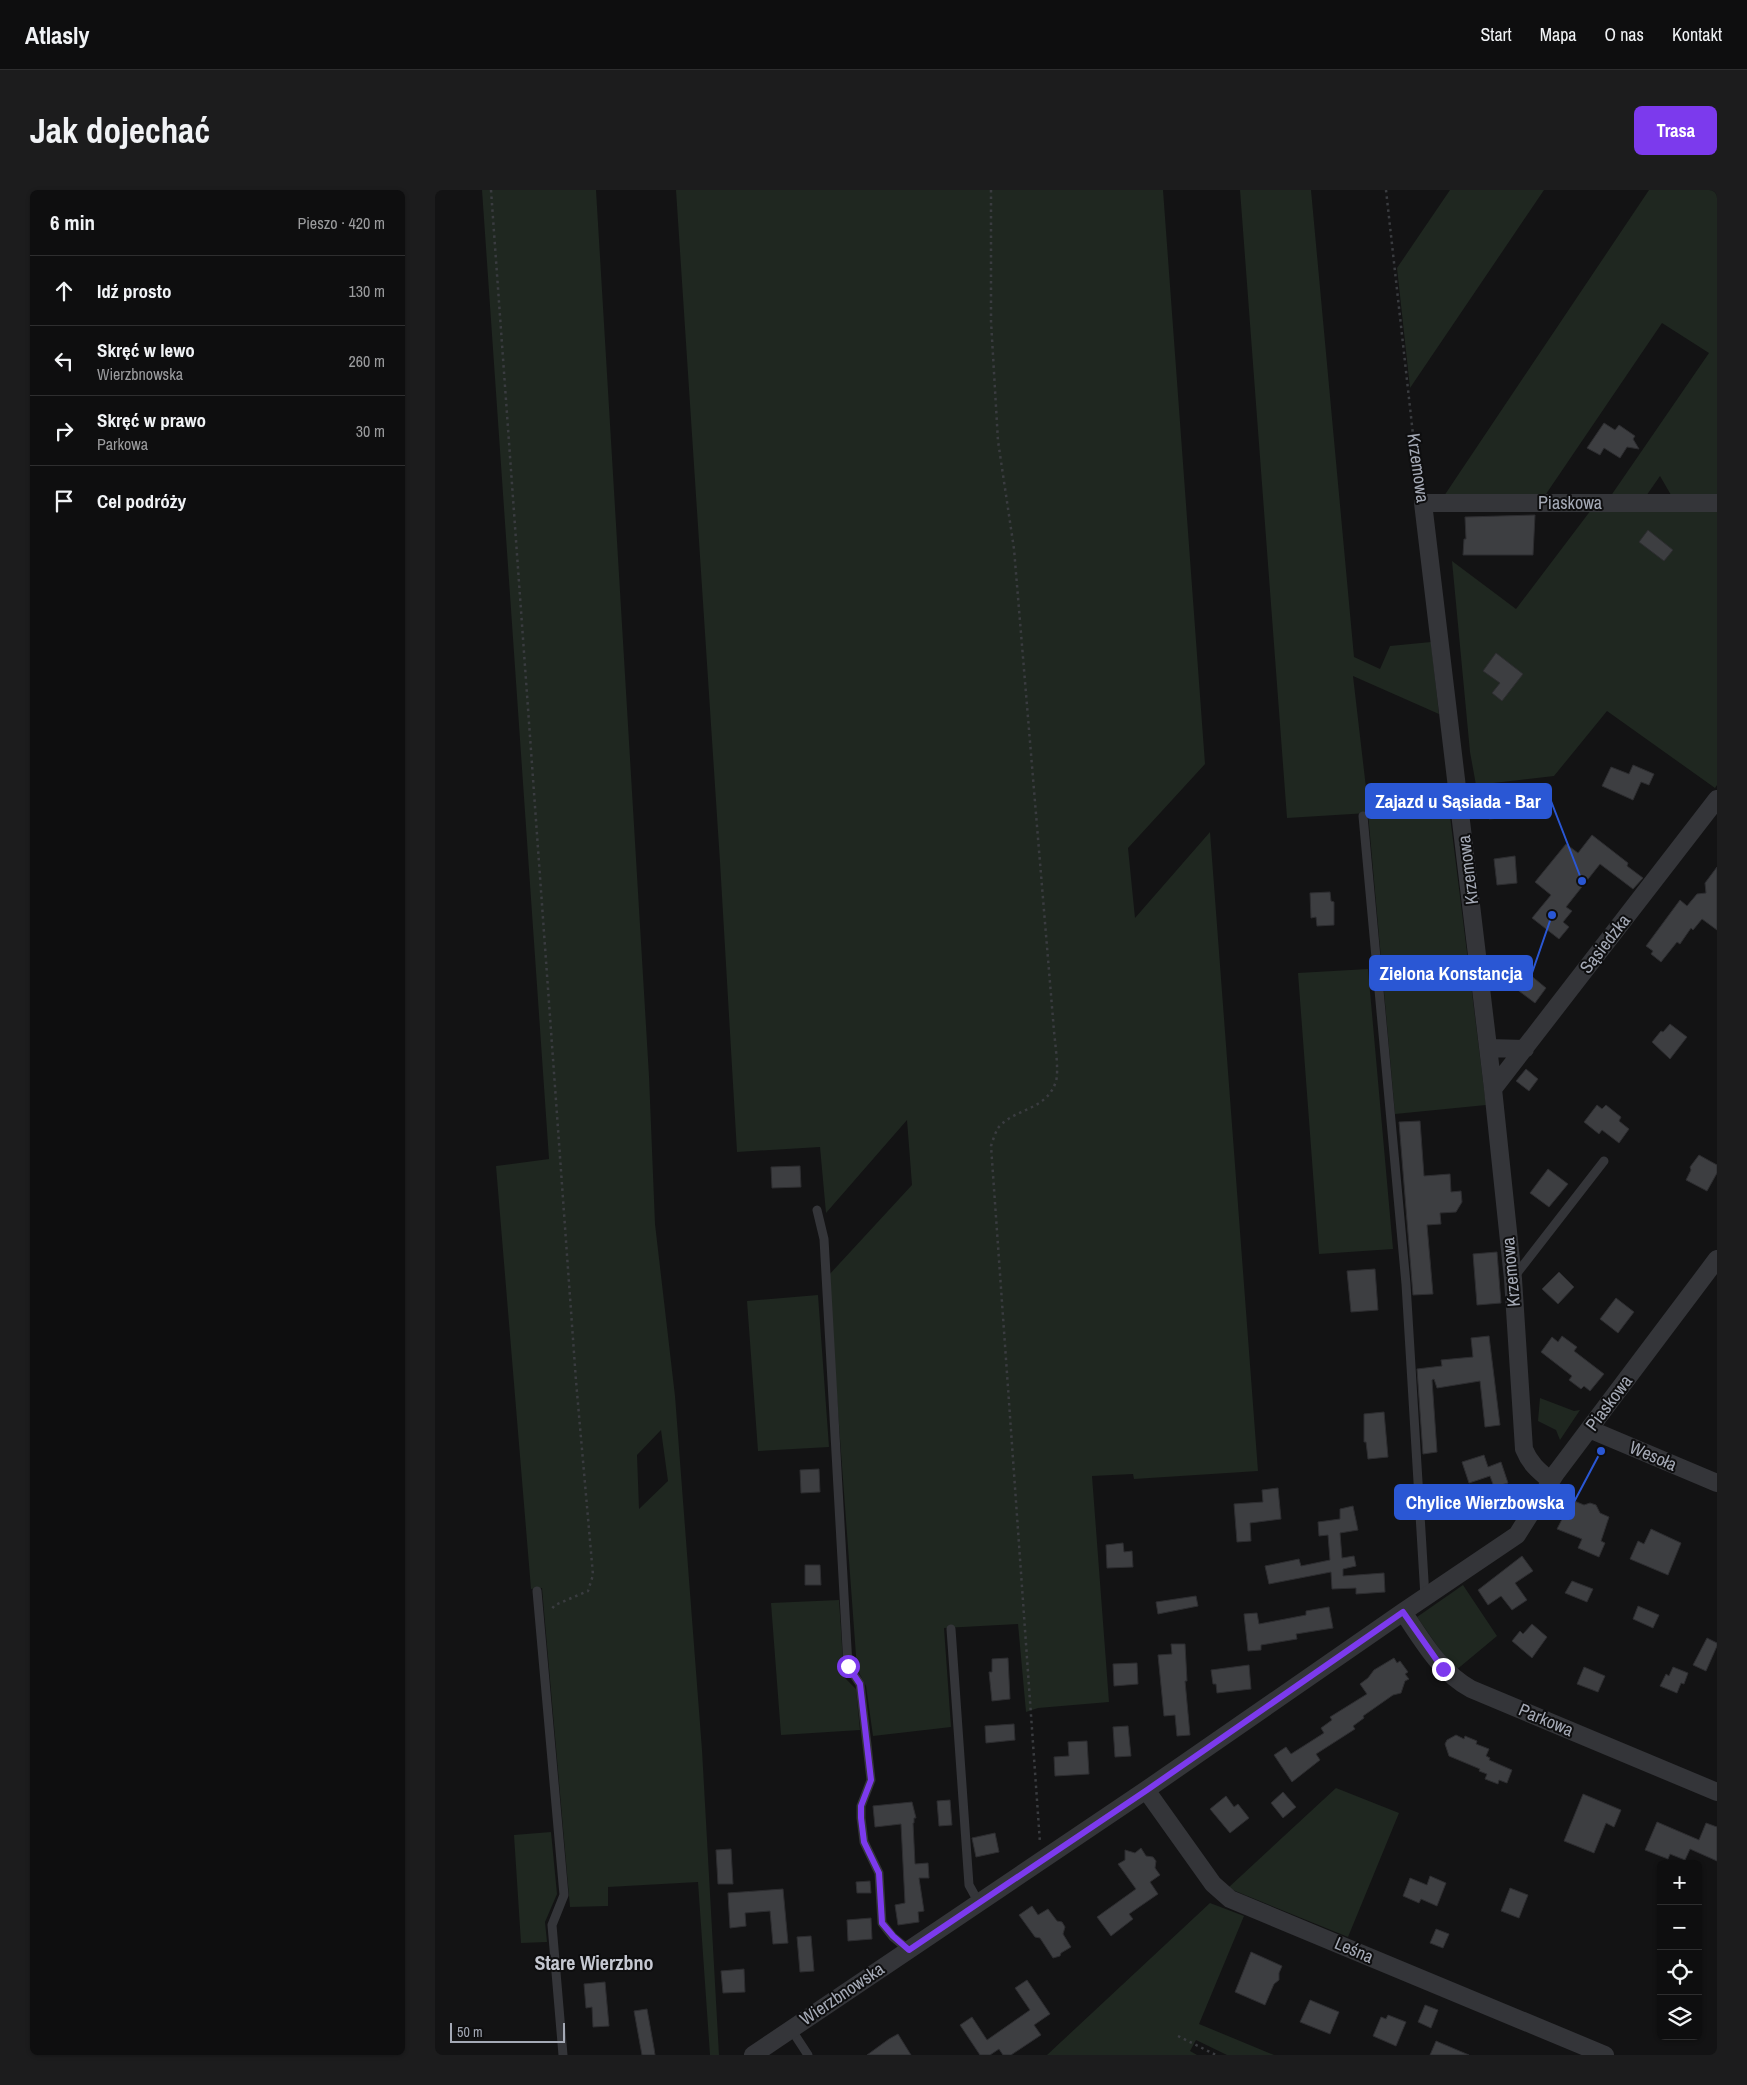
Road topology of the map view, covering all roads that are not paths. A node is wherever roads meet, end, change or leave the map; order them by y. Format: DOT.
graph roads {
  1 [pos="1423,503"];
  2 [pos="1717,503"];
  3 [pos="1717,799"];
  4 [pos="1363,816"];
  5 [pos="1489,1048"];
  6 [pos="1525,1048"];
  7 [pos="1493,1089"];
  8 [pos="1604,1160"];
  9 [pos="817,1210"];
  10 [pos="1717,1259"];
  11 [pos="1513,1279"];
  12 [pos="1589,1429"];
  13 [pos="1551,1480"];
  14 [pos="1717,1483"];
  15 [pos="1501,1546"];
  16 [pos="537,1591"];
  17 [pos="1425,1597"];
  18 [pos="1403,1612"];
  19 [pos="951,1629"];
  20 [pos="1147,1790"];
  21 [pos="1717,1792"];
  22 [pos="979,1903"];
  23 [pos="909,1950"];
  24 [pos="791,2029"];
  25 [pos="563,2055"];
  26 [pos="753,2055"];
  27 [pos="808,2055"];
  28 [pos="1605,2055"];
  1 -- 2 [label="street, Piaskowa"];
  1 -- 5 [label="street, Krzemowa"];
  3 -- 6 [label="street, Sąsiedzka"];
  4 -- 17 [label="lane"];
  5 -- 6 [label="street"];
  5 -- 7 [label="street, Krzemowa"];
  6 -- 7 [label="street, Sąsiedzka"];
  7 -- 11 [label="street, Krzemowa"];
  8 -- 11 [label="lane"];
  9 -- 23 [label="lane"];
  10 -- 12 [label="street, Piaskowa"];
  11 -- 13 [label="street, Krzemowa"];
  12 -- 13 [label="street, Piaskowa"];
  12 -- 14 [label="street, Wesoła"];
  13 -- 15 [label="street, Piaskowa"];
  15 -- 17 [label="street, Wierzbnowska"];
  16 -- 25 [label="lane"];
  17 -- 18 [label="street, Wierzbnowska"];
  18 -- 20 [label="street, Wierzbnowska"];
  18 -- 21 [label="street, Parkowa"];
  19 -- 22 [label="lane"];
  20 -- 22 [label="street, Wierzbnowska"];
  20 -- 28 [label="street, Leśna"];
  22 -- 23 [label="street, Wierzbnowska"];
  23 -- 24 [label="street, Wierzbnowska"];
  24 -- 26 [label="street, Wierzbnowska"];
  24 -- 27 [label="lane"];
}
